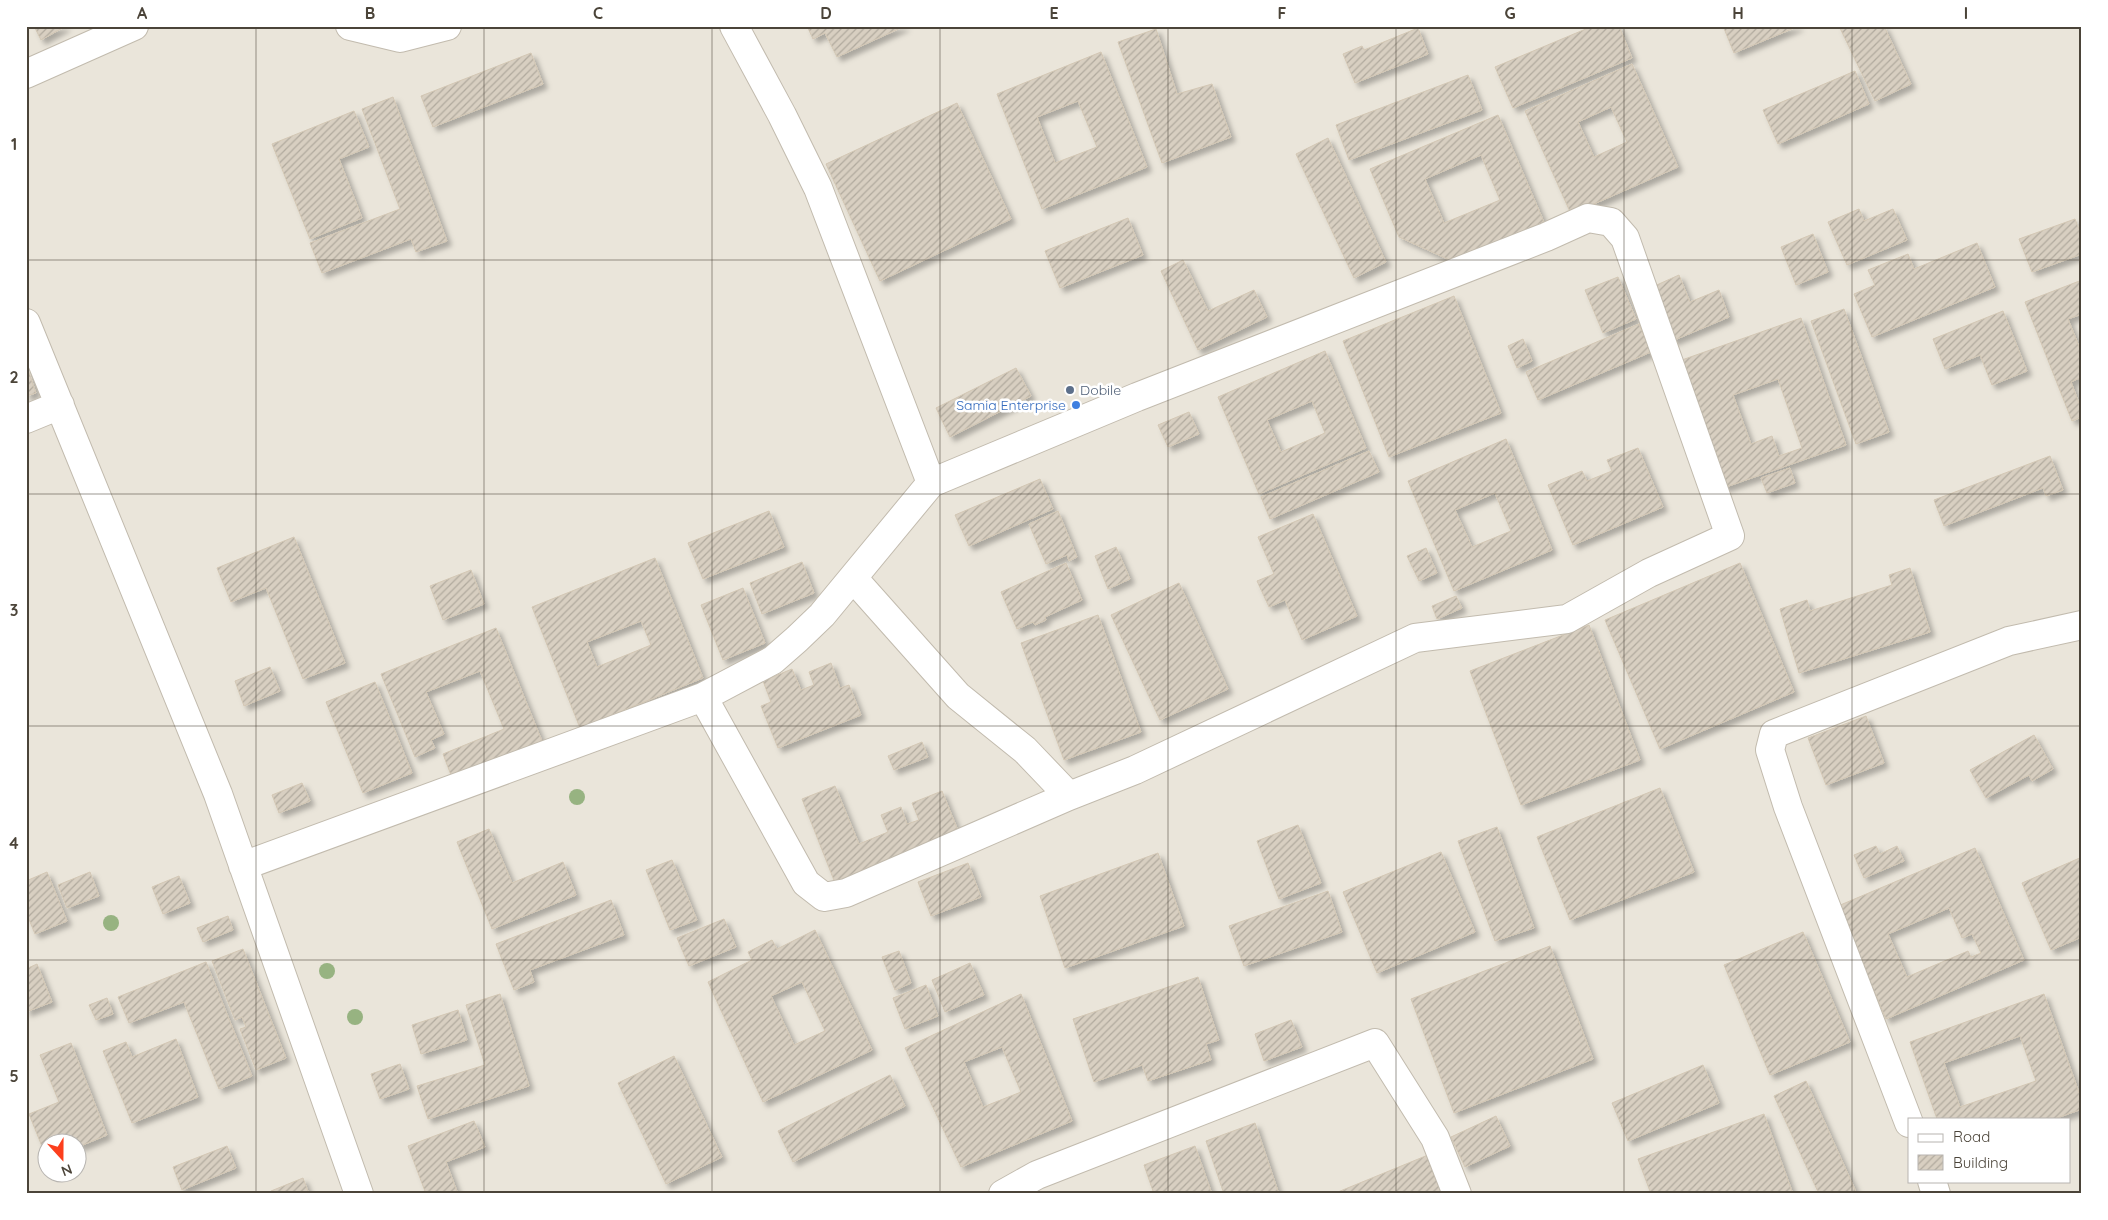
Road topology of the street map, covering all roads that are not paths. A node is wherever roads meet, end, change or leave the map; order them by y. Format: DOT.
graph roads {
  1 [pos="134,26"];
  2 [pos="350,26"];
  3 [pos="447,26"];
  4 [pos="734,26"];
  5 [pos="26,74"];
  6 [pos="26,323"];
  7 [pos="60,405"];
  8 [pos="26,420"];
  9 [pos="931,483"];
  10 [pos="853,578"];
  11 [pos="2082,625"];
  12 [pos="703,697"];
  13 [pos="1069,796"];
  14 [pos="243,866"];
  15 [pos="1908,1120"];
  16 [pos="1932,1182"];
  17 [pos="359,1194"];
  18 [pos="1003,1194"];
  19 [pos="1457,1194"];
  20 [pos="1936,1194"];
  1 -- 5 [label="street"];
  2 -- 3 [label="street"];
  4 -- 9 [label="street"];
  6 -- 7 [label="street"];
  7 -- 8 [label="street"];
  7 -- 14 [label="street"];
  9 -- 10 [label="street"];
  9 -- 13 [label="street"];
  10 -- 12 [label="street"];
  10 -- 13 [label="street"];
  11 -- 15 [label="street"];
  12 -- 13 [label="street"];
  12 -- 14 [label="street"];
  14 -- 17 [label="street"];
  16 -- 20 [label="street"];
  18 -- 19 [label="street"];
}
